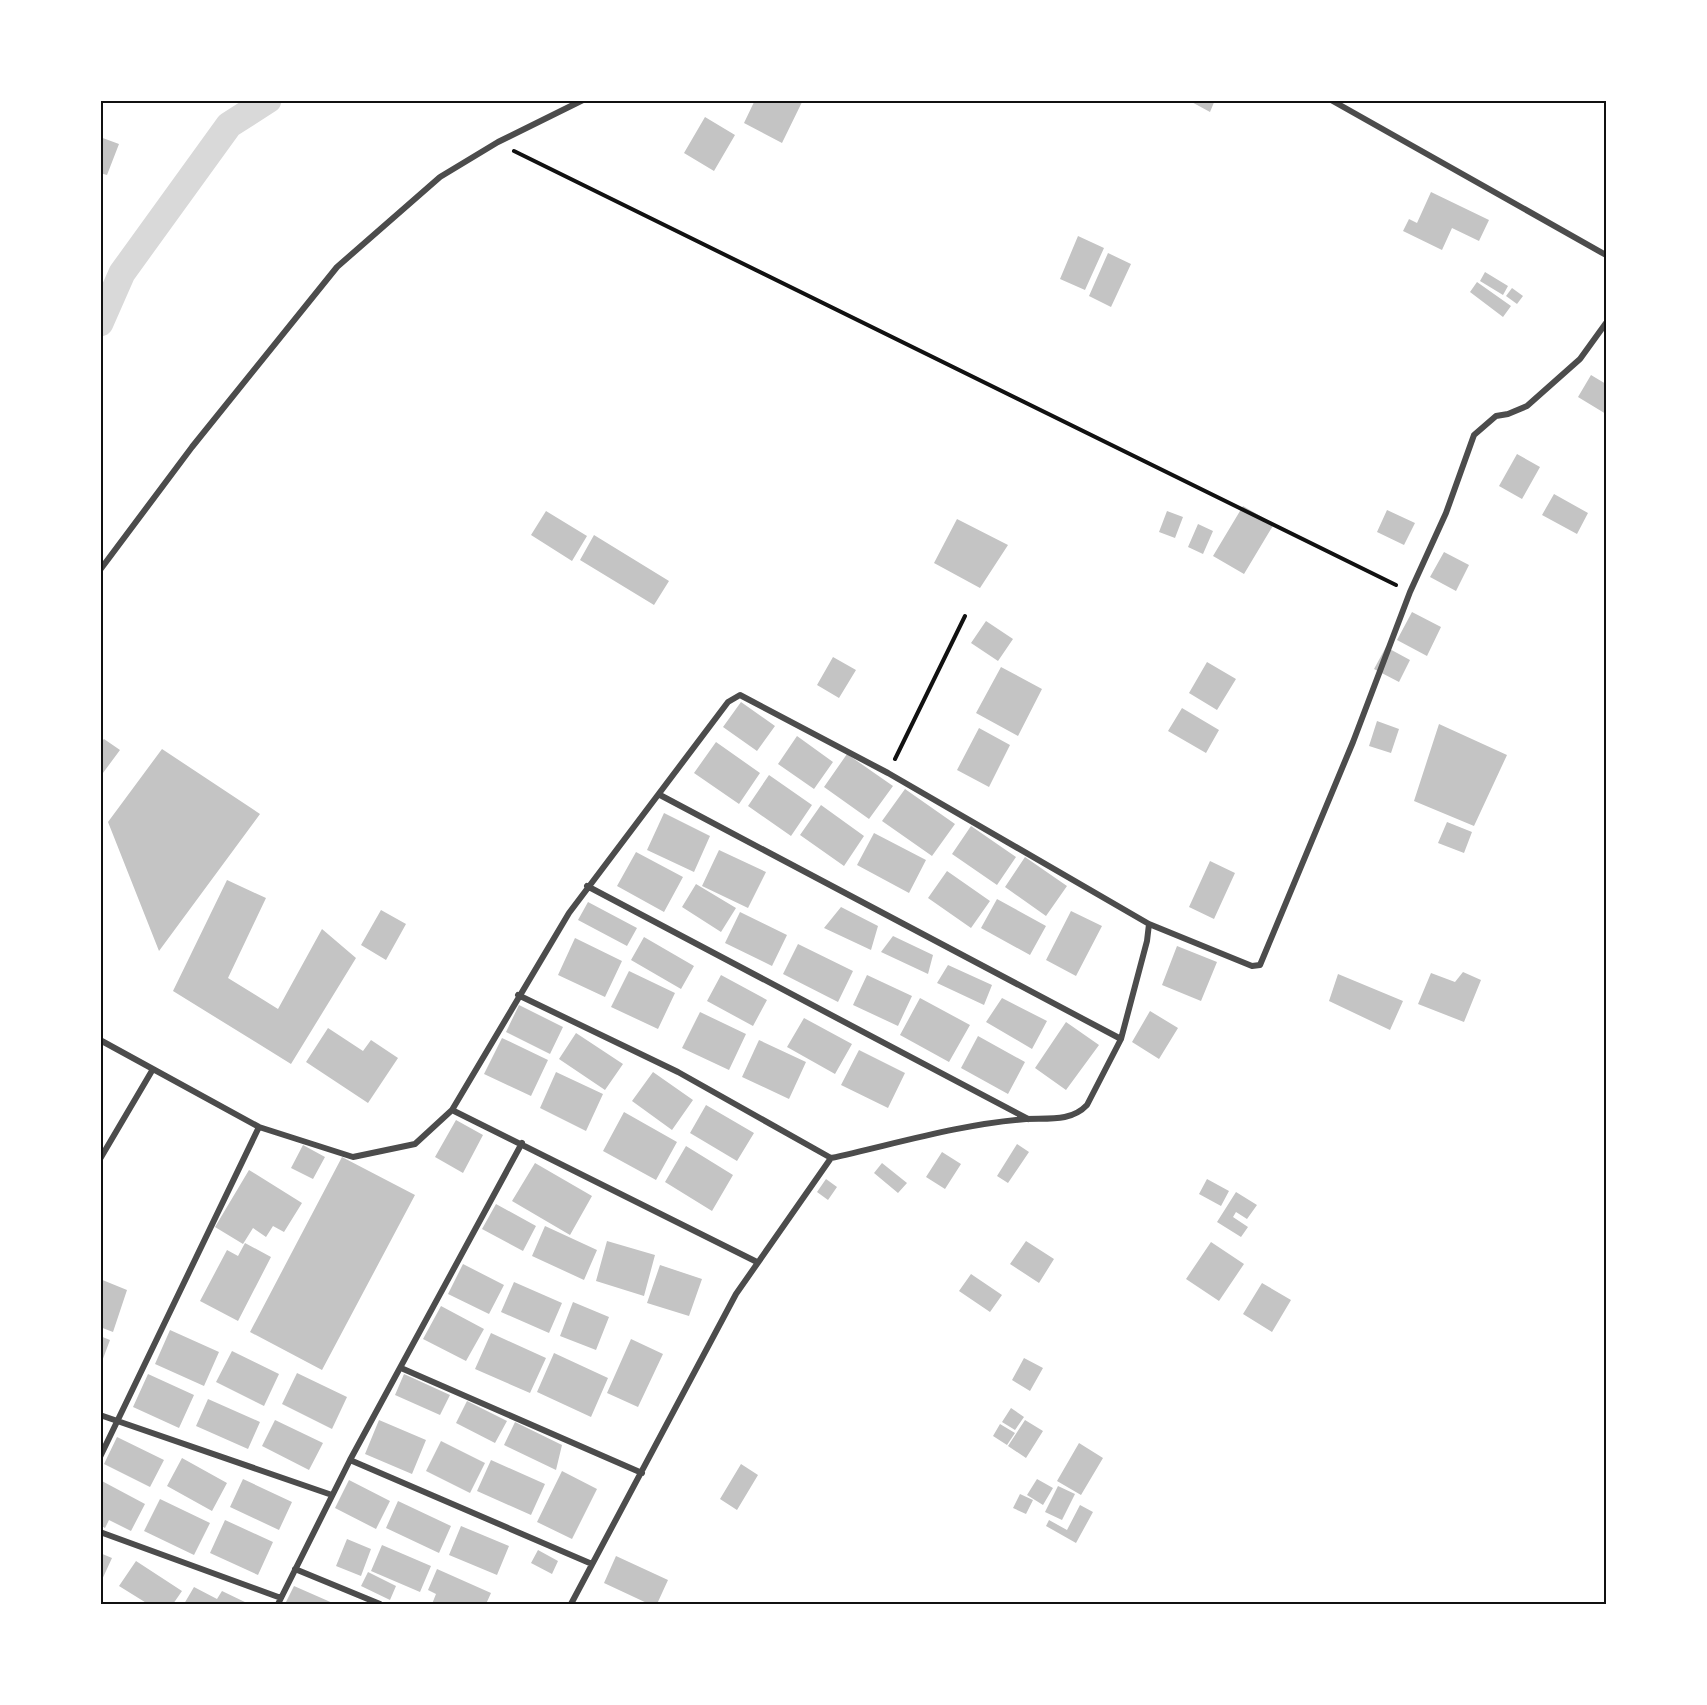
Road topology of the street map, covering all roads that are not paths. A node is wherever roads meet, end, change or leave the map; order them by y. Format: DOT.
graph roads {
  1 [pos="583,100"];
  2 [pos="1331,100"];
  3 [pos="1606,255"];
  4 [pos="1606,323"];
  5 [pos="100,570"];
  6 [pos="660,795"];
  7 [pos="587,886"];
  8 [pos="1149,924"];
  9 [pos="518,995"];
  10 [pos="1121,1039"];
  11 [pos="100,1040"];
  12 [pos="153,1069"];
  13 [pos="452,1110"];
  14 [pos="1028,1119"];
  15 [pos="259,1127"];
  16 [pos="522,1143"];
  17 [pos="831,1158"];
  18 [pos="100,1159"];
  19 [pos="757,1262"];
  20 [pos="401,1368"];
  21 [pos="100,1415"];
  22 [pos="118,1421"];
  23 [pos="100,1456"];
  24 [pos="350,1460"];
  25 [pos="642,1473"];
  26 [pos="332,1495"];
  27 [pos="100,1532"];
  28 [pos="592,1564"];
  29 [pos="295,1569"];
  30 [pos="279,1601"];
  31 [pos="380,1605"];
  32 [pos="571,1605"];
  1 -- 5 [label="street"];
  2 -- 3 [label="street"];
  4 -- 8 [label="street"];
  6 -- 7 [label="street"];
  6 -- 8 [label="street"];
  6 -- 10 [label="street"];
  7 -- 9 [label="street"];
  7 -- 14 [label="street"];
  8 -- 10 [label="street"];
  9 -- 13 [label="street"];
  9 -- 17 [label="street"];
  10 -- 14 [label="street"];
  11 -- 12 [label="street"];
  12 -- 15 [label="street"];
  12 -- 18 [label="street"];
  13 -- 15 [label="street"];
  13 -- 16 [label="street"];
  14 -- 17 [label="street"];
  15 -- 22 [label="street"];
  16 -- 19 [label="street"];
  16 -- 20 [label="street"];
  17 -- 19 [label="street"];
  19 -- 25 [label="street"];
  20 -- 24 [label="street"];
  20 -- 25 [label="street"];
  21 -- 22 [label="street"];
  22 -- 23 [label="street"];
  22 -- 26 [label="street"];
  24 -- 26 [label="street"];
  24 -- 28 [label="street"];
  25 -- 28 [label="street"];
  26 -- 29 [label="street"];
  27 -- 30 [label="street"];
  28 -- 32 [label="street"];
  29 -- 30 [label="street"];
  29 -- 31 [label="street"];
}
